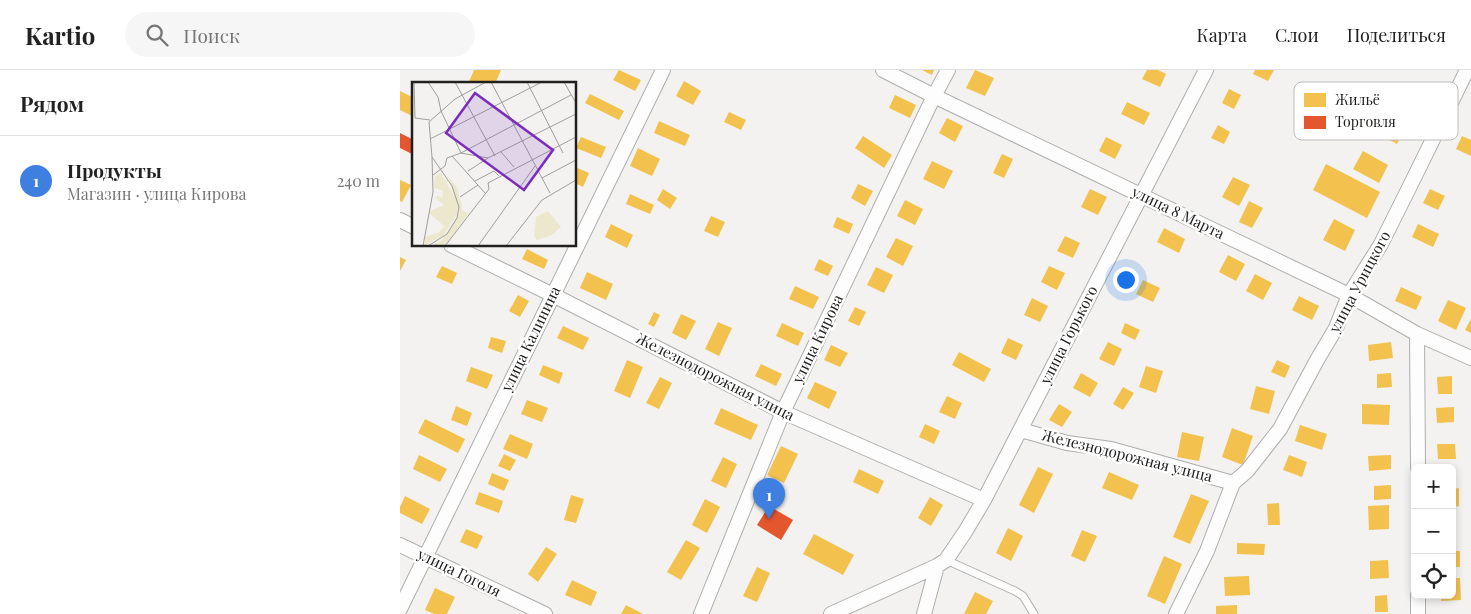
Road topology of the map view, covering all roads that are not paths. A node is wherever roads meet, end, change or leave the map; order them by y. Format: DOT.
graph roads {
  1 [pos="663,70"];
  2 [pos="883,70"];
  3 [pos="948,70"];
  4 [pos="1206,70"];
  5 [pos="1467,70"];
  6 [pos="1458,89"];
  7 [pos="934,96"];
  8 [pos="1433,140"];
  9 [pos="1141,195"];
  10 [pos="400,220"];
  11 [pos="412,226"];
  12 [pos="453,246"];
  13 [pos="554,294"];
  14 [pos="1349,295"];
  15 [pos="1417,334"];
  16 [pos="1471,358"];
  17 [pos="783,412"];
  18 [pos="1021,430"];
  19 [pos="1418,464"];
  20 [pos="1233,483"];
  21 [pos="984,500"];
  22 [pos="400,544"];
  23 [pos="424,556"];
  24 [pos="941,563"];
  25 [pos="1418,599"];
  26 [pos="400,609"];
  27 [pos="545,614"];
  28 [pos="701,614"];
  29 [pos="831,614"];
  30 [pos="924,614"];
  31 [pos="1034,614"];
  32 [pos="1176,614"];
  33 [pos="1418,614"];
  1 -- 13 [label="street, улица Калинина"];
  2 -- 7 [label="street, улица 8 Марта"];
  3 -- 7 [label="street, улица Кирова"];
  4 -- 9 [label="street, улица Горького"];
  5 -- 6 [label="street, улица Урицкого"];
  7 -- 9 [label="street, улица 8 Марта"];
  7 -- 17 [label="street, улица Кирова"];
  8 -- 14 [label="street, улица Урицкого"];
  9 -- 14 [label="street, улица 8 Марта"];
  9 -- 18 [label="street, улица Горького"];
  10 -- 11 [label="street"];
  12 -- 13 [label="street, Железнодорожная улица"];
  13 -- 17 [label="street, Железнодорожная улица"];
  13 -- 23 [label="street, улица Калинина"];
  14 -- 15 [label="street, улица 8 Марта"];
  14 -- 20 [label="street, улица Урицкого"];
  15 -- 16 [label="street, улица 8 Марта"];
  15 -- 19 [label="street"];
  17 -- 21 [label="street, Железнодорожная улица"];
  17 -- 28 [label="street, улица Кирова"];
  18 -- 20 [label="street, Железнодорожная улица"];
  18 -- 21 [label="street, улица Горького"];
  20 -- 32 [label="street"];
  21 -- 24 [label="street, улица Горького"];
  22 -- 23 [label="street, улица Гоголя"];
  23 -- 26 [label="street, улица Калинина"];
  23 -- 27 [label="street, улица Гоголя"];
  24 -- 29 [label="street"];
  24 -- 30 [label="street, улица Горького"];
  24 -- 31 [label="lane"];
  25 -- 33 [label="street"];
}
